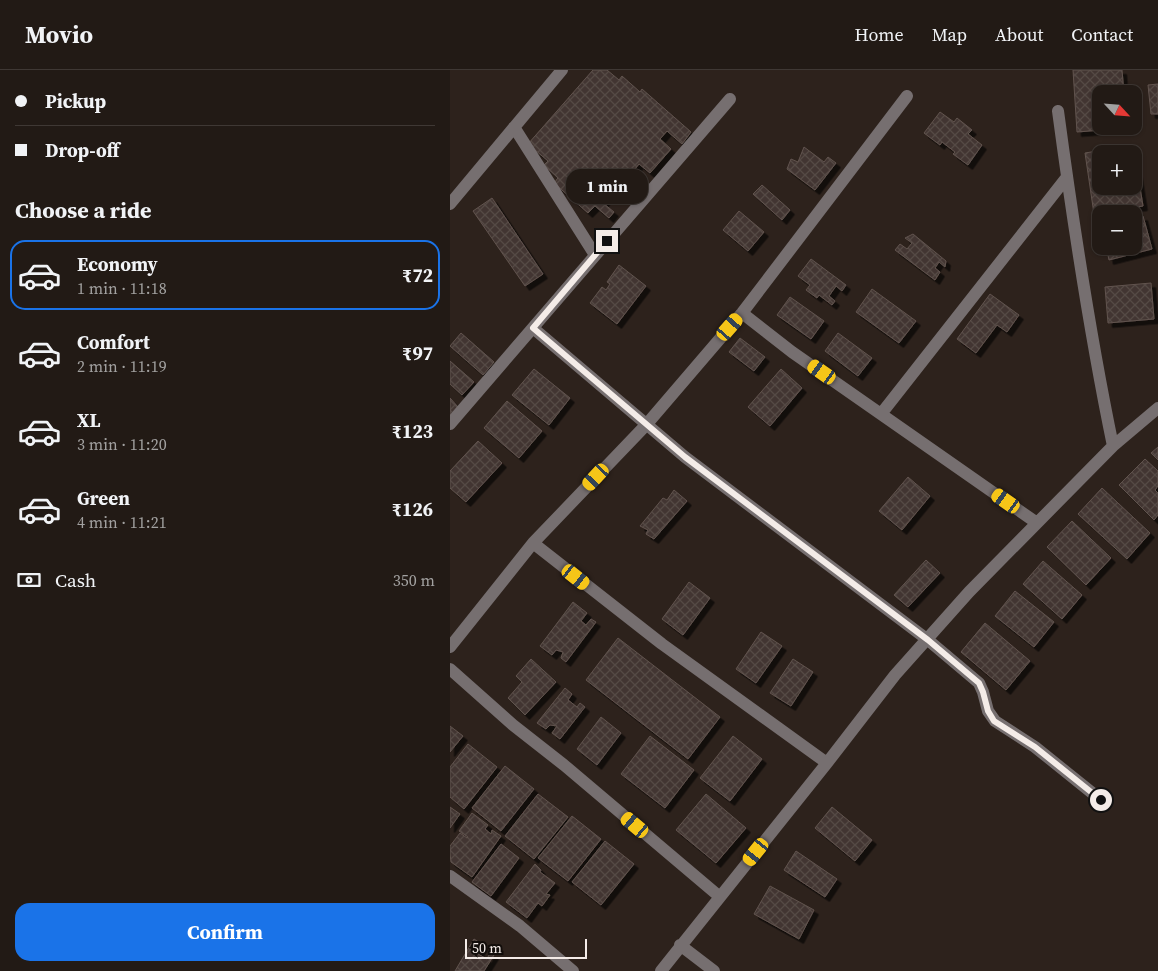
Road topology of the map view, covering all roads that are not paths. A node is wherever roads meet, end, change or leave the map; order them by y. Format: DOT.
graph roads {
  1 [pos="562,70"];
  2 [pos="907,96"];
  3 [pos="730,99"];
  4 [pos="1058,111"];
  5 [pos="514,127"];
  6 [pos="1067,177"];
  7 [pos="450,204"];
  8 [pos="595,255"];
  9 [pos="742,313"];
  10 [pos="533,328"];
  11 [pos="1158,408"];
  12 [pos="881,414"];
  13 [pos="450,424"];
  14 [pos="646,425"];
  15 [pos="1113,446"];
  16 [pos="1037,523"];
  17 [pos="533,543"];
  18 [pos="928,640"];
  19 [pos="450,647"];
  20 [pos="450,669"];
  21 [pos="827,763"];
  22 [pos="1101,800"];
  23 [pos="450,876"];
  24 [pos="720,897"];
  25 [pos="680,945"];
  26 [pos="573,971"];
  27 [pos="661,971"];
  28 [pos="714,971"];
  1 -- 5 [label="street"];
  2 -- 9 [label="street"];
  3 -- 8 [label="street"];
  4 -- 6 [label="street"];
  5 -- 7 [label="street"];
  5 -- 8 [label="street"];
  6 -- 12 [label="street"];
  6 -- 15 [label="street"];
  8 -- 10 [label="street"];
  9 -- 12 [label="street"];
  9 -- 14 [label="street"];
  10 -- 13 [label="street"];
  10 -- 14 [label="street"];
  11 -- 15 [label="street"];
  12 -- 16 [label="street"];
  14 -- 17 [label="street"];
  14 -- 18 [label="street"];
  15 -- 16 [label="street"];
  16 -- 18 [label="street"];
  17 -- 19 [label="street"];
  17 -- 21 [label="street"];
  18 -- 21 [label="street"];
  18 -- 22 [label="street"];
  20 -- 24 [label="street"];
  21 -- 24 [label="street"];
  23 -- 26 [label="street"];
  24 -- 25 [label="street"];
  25 -- 27 [label="street"];
  25 -- 28 [label="street"];
}
